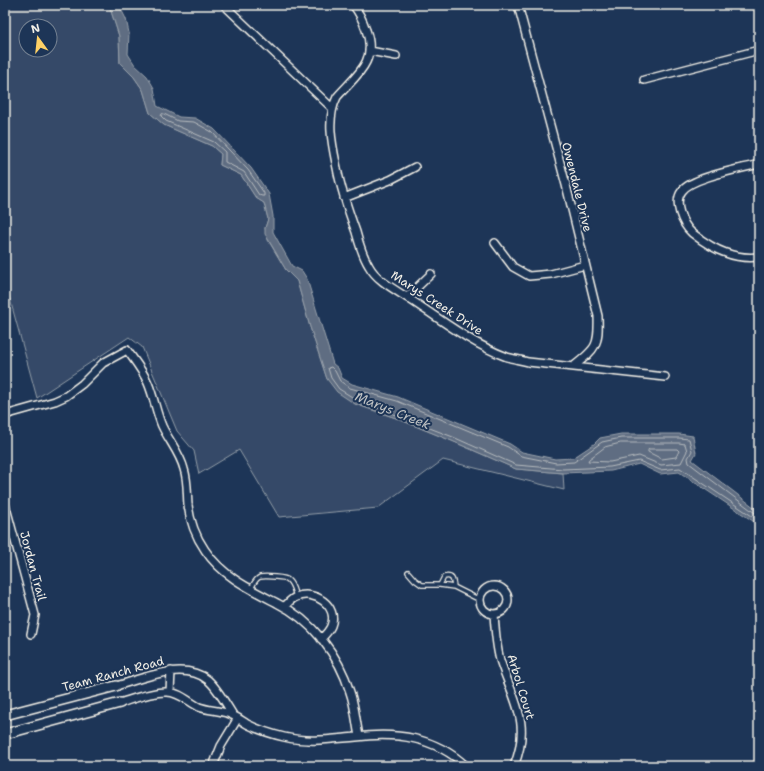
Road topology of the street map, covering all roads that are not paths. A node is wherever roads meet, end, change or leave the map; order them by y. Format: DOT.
graph roads {
  1 [pos="224,5"];
  2 [pos="353,5"];
  3 [pos="518,5"];
  4 [pos="759,50"];
  5 [pos="370,51"];
  6 [pos="396,56"];
  7 [pos="644,80"];
  8 [pos="332,108"];
  9 [pos="759,164"];
  10 [pos="415,167"];
  11 [pos="344,198"];
  12 [pos="495,243"];
  13 [pos="759,257"];
  14 [pos="585,265"];
  15 [pos="431,274"];
  16 [pos="407,297"];
  17 [pos="574,366"];
  18 [pos="665,377"];
  19 [pos="5,415"];
  20 [pos="5,504"];
  21 [pos="9,533"];
  22 [pos="408,572"];
  23 [pos="440,585"];
  24 [pos="454,587"];
  25 [pos="251,589"];
  26 [pos="296,597"];
  27 [pos="480,600"];
  28 [pos="284,607"];
  29 [pos="494,614"];
  30 [pos="31,634"];
  31 [pos="321,639"];
  32 [pos="171,671"];
  33 [pos="116,686"];
  34 [pos="170,692"];
  35 [pos="120,703"];
  36 [pos="5,715"];
  37 [pos="236,717"];
  38 [pos="5,734"];
  39 [pos="359,736"];
  40 [pos="213,766"];
  41 [pos="466,766"];
  42 [pos="514,766"];
  1 -- 8 [label="street"];
  2 -- 5 [label="street"];
  3 -- 14 [label="street, Owendale Drive"];
  4 -- 7 [label="street"];
  5 -- 6 [label="street"];
  5 -- 8 [label="street"];
  8 -- 11 [label="street, Marys Creek Drive"];
  9 -- 13 [label="street"];
  10 -- 11 [label="street"];
  11 -- 16 [label="street, Marys Creek Drive"];
  12 -- 14 [label="street"];
  14 -- 17 [label="street, Owendale Drive"];
  15 -- 16 [label="street"];
  16 -- 17 [label="street, Marys Creek Drive"];
  17 -- 18 [label="street, Marys Creek Drive"];
  19 -- 25 [label="street"];
  20 -- 21 [label="street, Jordan Trail"];
  21 -- 30 [label="street, Jordan Trail"];
  22 -- 23 [label="lane"];
  23 -- 24 [label="lane"];
  23 -- 24 [label="lane"];
  24 -- 27 [label="lane"];
  25 -- 26 [label="lane"];
  25 -- 28 [label="street"];
  26 -- 28 [label="street"];
  26 -- 31 [label="street"];
  27 -- 29 [label="street"];
  27 -- 29 [label="street"];
  28 -- 31 [label="street"];
  29 -- 42 [label="street, Arbol Court"];
  31 -- 39 [label="street"];
  32 -- 33 [label="street, Team Ranch Road"];
  32 -- 34 [label="street"];
  32 -- 37 [label="street, Team Ranch Road"];
  33 -- 36 [label="street, Team Ranch Road"];
  34 -- 35 [label="street"];
  34 -- 37 [label="street, Team Ranch Road"];
  35 -- 38 [label="street"];
  37 -- 39 [label="street, Team Ranch Road"];
  37 -- 40 [label="street"];
  39 -- 41 [label="street, Team Ranch Road"];
}
